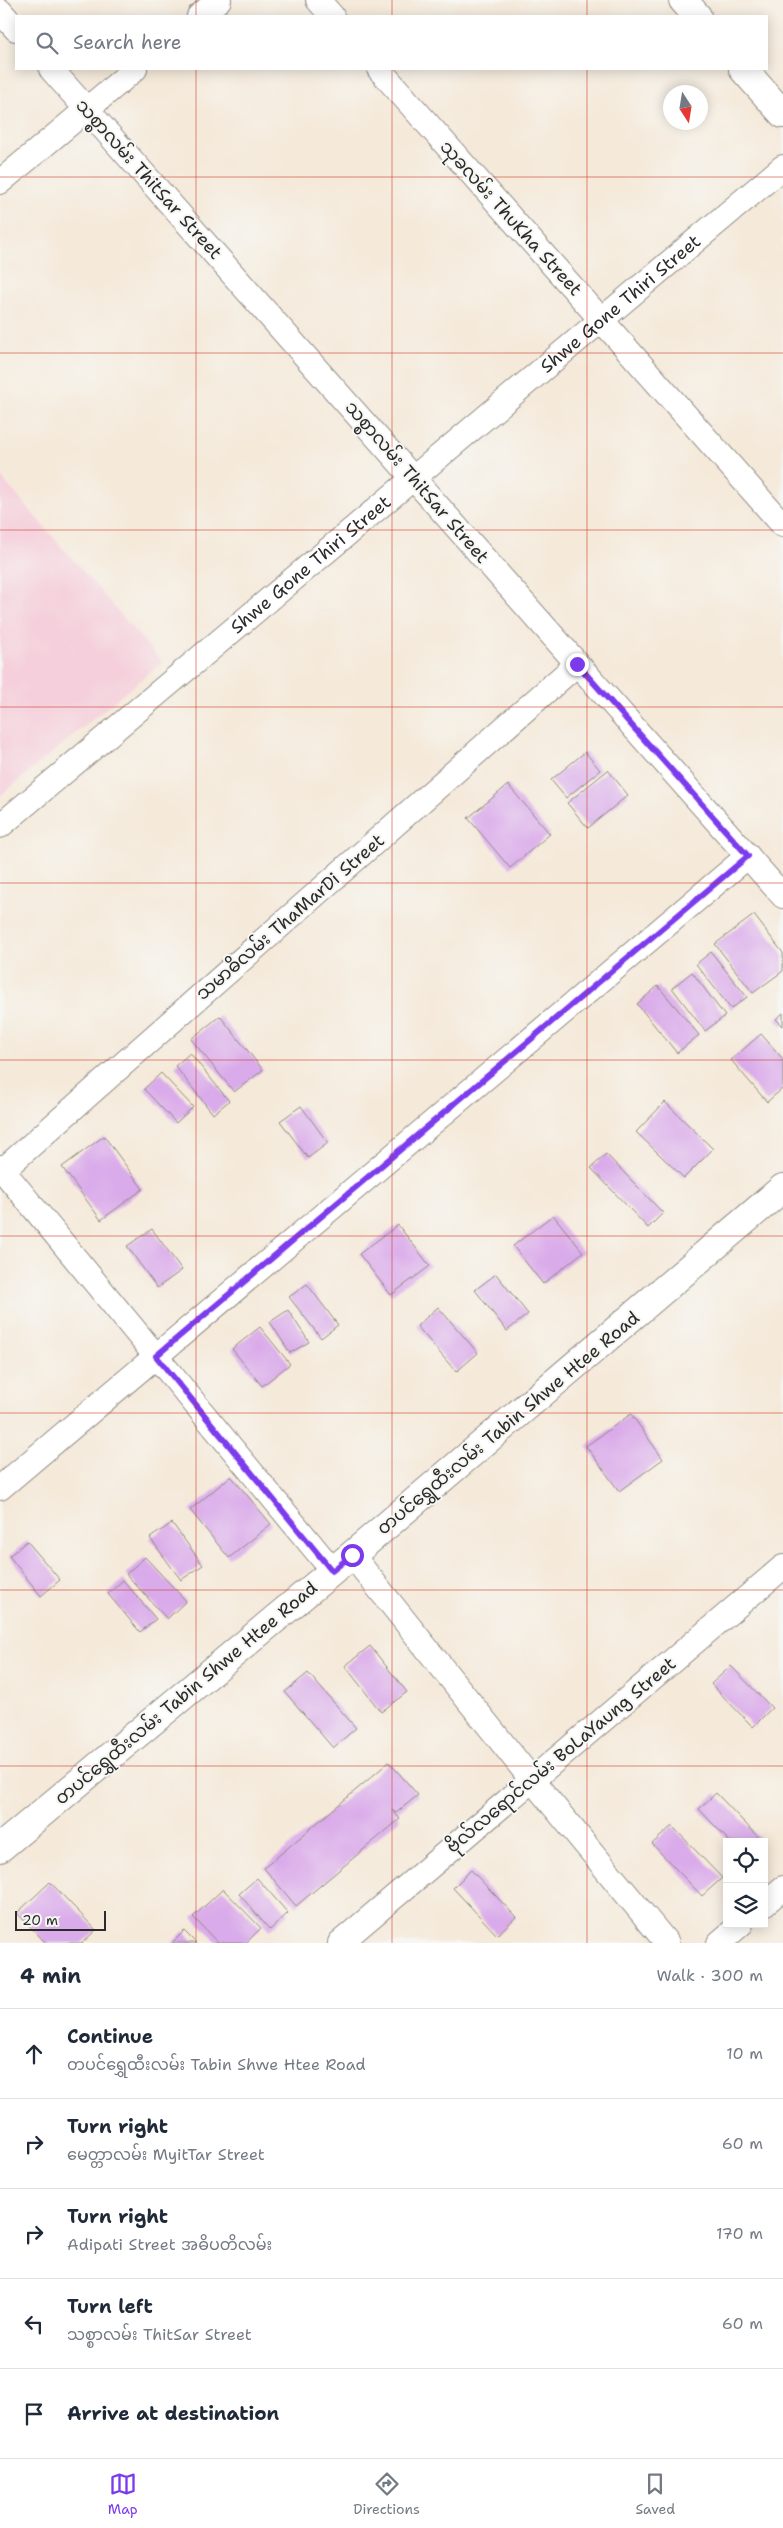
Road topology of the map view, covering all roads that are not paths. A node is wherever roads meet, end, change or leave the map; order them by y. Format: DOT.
graph roads {
  1 [pos="219,0"];
  2 [pos="318,0"];
  3 [pos="683,0"];
  4 [pos="0,11"];
  5 [pos="200,15"];
  6 [pos="331,15"];
  7 [pos="696,15"];
  8 [pos="15,29"];
  9 [pos="52,70"];
  10 [pos="134,70"];
  11 [pos="380,70"];
  12 [pos="744,70"];
  13 [pos="86,108"];
  14 [pos="783,114"];
  15 [pos="783,167"];
  16 [pos="0,182"];
  17 [pos="601,320"];
  18 [pos="413,478"];
  19 [pos="783,525"];
  20 [pos="577,664"];
  21 [pos="0,826"];
  22 [pos="748,856"];
  23 [pos="783,896"];
  24 [pos="1,1169"];
  25 [pos="783,1188"];
  26 [pos="156,1356"];
  27 [pos="0,1488"];
  28 [pos="342,1563"];
  29 [pos="783,1567"];
  30 [pos="532,1780"];
  31 [pos="0,1848"];
  32 [pos="783,1888"];
  33 [pos="768,1901"];
  34 [pos="736,1928"];
  35 [pos="340,1943"];
  36 [pos="667,1943"];
  37 [pos="719,1943"];
  1 -- 5 [label="street"];
  2 -- 6 [label="street"];
  3 -- 7 [label="street"];
  4 -- 8 [label="street"];
  9 -- 13 [label="street, သစ္စာလမ်း ThitSar Street"];
  10 -- 13 [label="street"];
  11 -- 17 [label="street, သုခလမ်း ThuKha Street"];
  12 -- 14 [label="street"];
  13 -- 16 [label="street"];
  13 -- 18 [label="street, သစ္စာလမ်း ThitSar Street"];
  15 -- 17 [label="street, Shwe Gone Thiri Street"];
  17 -- 18 [label="street, Shwe Gone Thiri Street"];
  17 -- 19 [label="street, သုခလမ်း ThuKha Street"];
  18 -- 20 [label="street, သစ္စာလမ်း ThitSar Street"];
  18 -- 21 [label="street, Shwe Gone Thiri Street"];
  20 -- 22 [label="street, သစ္စာလမ်း ThitSar Street"];
  20 -- 24 [label="street, သမာဓိလမ်း ThaMarDi Street"];
  22 -- 23 [label="street, သစ္စာလမ်း ThitSar Street"];
  22 -- 26 [label="street"];
  24 -- 26 [label="street"];
  25 -- 28 [label="street, တပင်ရွှေထီးလမ်း Tabin Shwe Htee Road"];
  26 -- 27 [label="street"];
  26 -- 28 [label="street"];
  28 -- 30 [label="street"];
  28 -- 31 [label="street, တပင်ရွှေထီးလမ်း Tabin Shwe Htee Road"];
  29 -- 30 [label="street, ဗိုလ်လရောင်လမ်း BoLaYaung Street"];
  30 -- 35 [label="street, ဗိုလ်လရောင်လမ်း BoLaYaung Street"];
  30 -- 36 [label="street"];
  32 -- 33 [label="street"];
  34 -- 37 [label="street"];
}
